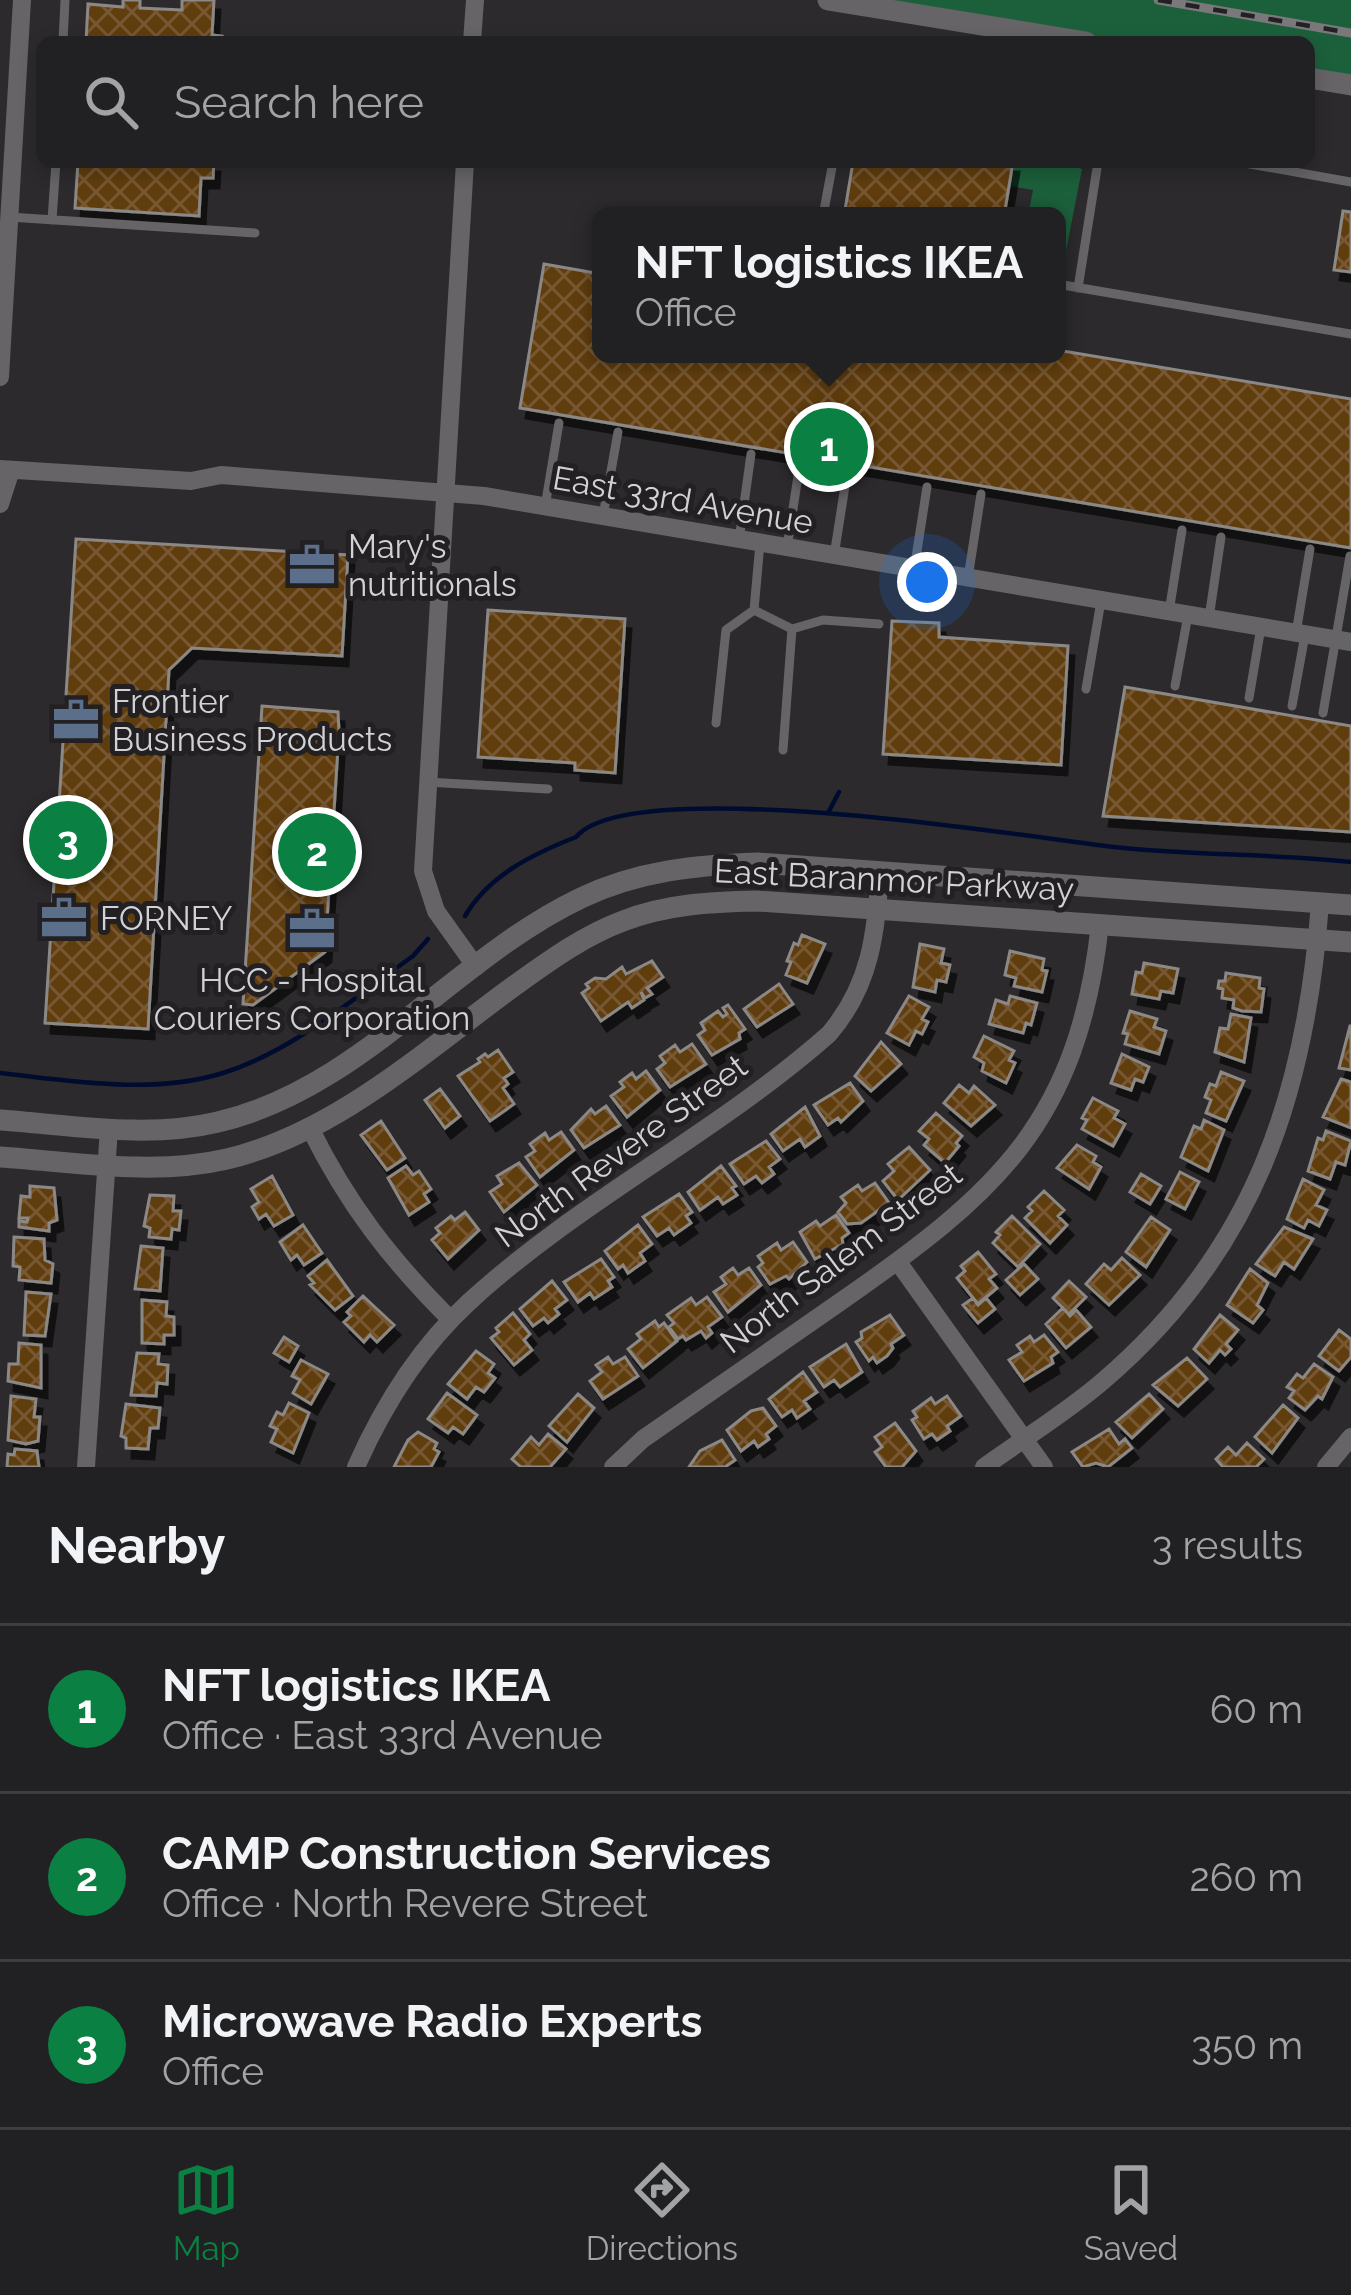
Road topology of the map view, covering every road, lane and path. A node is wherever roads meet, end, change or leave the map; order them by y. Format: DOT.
graph roads {
  1 [pos="22,0"];
  2 [pos="65,0"];
  3 [pos="475,0"];
  4 [pos="828,0"];
  5 [pos="62,36"];
  6 [pos="472,36"];
  7 [pos="1049,36"];
  8 [pos="1315,79"];
  9 [pos="1351,85"];
  10 [pos="56,168"];
  11 [pos="464,168"];
  12 [pos="832,168"];
  13 [pos="1097,168"];
  14 [pos="1273,168"];
  15 [pos="1351,182"];
  16 [pos="826,207"];
  17 [pos="9,217"];
  18 [pos="52,220"];
  19 [pos="255,233"];
  20 [pos="1066,286"];
  21 [pos="1078,288"];
  22 [pos="1351,334"];
  23 [pos="0,377"];
  24 [pos="560,423"];
  25 [pos="618,433"];
  26 [pos="751,454"];
  27 [pos="800,463"];
  28 [pos="6,470"];
  29 [pos="847,473"];
  30 [pos="927,487"];
  31 [pos="442,490"];
  32 [pos="981,494"];
  33 [pos="0,504"];
  34 [pos="545,507"];
  35 [pos="603,516"];
  36 [pos="1182,530"];
  37 [pos="1221,537"];
  38 [pos="739,540"];
  39 [pos="760,543"];
  40 [pos="787,548"];
  41 [pos="1310,549"];
  42 [pos="834,556"];
  43 [pos="1350,556"];
  44 [pos="914,570"];
  45 [pos="968,578"];
  46 [pos="1101,601"];
  47 [pos="754,610"];
  48 [pos="1188,615"];
  49 [pos="879,624"];
  50 [pos="1261,627"];
  51 [pos="792,629"];
  52 [pos="1300,634"];
  53 [pos="1344,641"];
  54 [pos="1175,686"];
  55 [pos="1086,689"];
  56 [pos="1249,698"];
  57 [pos="1292,706"];
  58 [pos="1323,713"];
  59 [pos="716,723"];
  60 [pos="783,750"];
  61 [pos="426,782"];
  62 [pos="548,790"];
  63 [pos="880,871"];
  64 [pos="1320,903"];
  65 [pos="1351,905"];
  66 [pos="878,908"];
  67 [pos="1100,924"];
  68 [pos="1317,940"];
  69 [pos="1351,942"];
  70 [pos="476,968"];
  71 [pos="0,1120"];
  72 [pos="109,1128"];
  73 [pos="310,1128"];
  74 [pos="0,1157"];
  75 [pos="107,1165"];
  76 [pos="898,1262"];
  77 [pos="452,1320"];
  78 [pos="1024,1438"];
  79 [pos="1351,1438"];
  80 [pos="86,1467"];
  81 [pos="356,1467"];
  82 [pos="613,1467"];
  83 [pos="984,1467"];
  84 [pos="1044,1467"];
  85 [pos="1326,1467"];
  1 -- 17 [label="street"];
  2 -- 5 [label="lane"];
  3 -- 6 [label="street"];
  4 -- 7 [label="street"];
  8 -- 9 [label="street"];
  10 -- 18 [label="lane"];
  11 -- 31 [label="street"];
  12 -- 16 [label="lane"];
  13 -- 21 [label="lane"];
  14 -- 15 [label="lane"];
  17 -- 18 [label="lane"];
  17 -- 23 [label="street"];
  18 -- 19 [label="lane"];
  20 -- 21 [label="lane"];
  21 -- 22 [label="lane"];
  24 -- 34 [label="lane"];
  25 -- 35 [label="lane"];
  26 -- 38 [label="lane"];
  27 -- 40 [label="lane"];
  28 -- 31 [label="street, East 33rd Avenue"];
  28 -- 33 [label="street"];
  29 -- 42 [label="lane"];
  30 -- 44 [label="lane"];
  31 -- 34 [label="street, East 33rd Avenue"];
  31 -- 61 [label="street"];
  32 -- 45 [label="lane"];
  34 -- 35 [label="street, East 33rd Avenue"];
  35 -- 38 [label="street, East 33rd Avenue"];
  36 -- 48 [label="lane"];
  37 -- 48 [label="lane"];
  38 -- 39 [label="street, East 33rd Avenue"];
  39 -- 40 [label="street, East 33rd Avenue"];
  39 -- 47 [label="lane"];
  40 -- 42 [label="street, East 33rd Avenue"];
  41 -- 52 [label="lane"];
  42 -- 44 [label="street, East 33rd Avenue"];
  43 -- 53 [label="lane"];
  44 -- 45 [label="street, East 33rd Avenue"];
  45 -- 46 [label="street, East 33rd Avenue"];
  46 -- 48 [label="street, East 33rd Avenue"];
  46 -- 55 [label="lane"];
  47 -- 51 [label="lane"];
  47 -- 59 [label="lane"];
  48 -- 50 [label="street, East 33rd Avenue"];
  48 -- 54 [label="lane"];
  49 -- 51 [label="lane"];
  50 -- 52 [label="street, East 33rd Avenue"];
  50 -- 56 [label="lane"];
  51 -- 60 [label="lane"];
  52 -- 53 [label="street, East 33rd Avenue"];
  52 -- 57 [label="lane"];
  53 -- 58 [label="lane"];
  61 -- 62 [label="lane"];
  61 -- 70 [label="street"];
  63 -- 64 [label="street, East Baranmor Parkway"];
  63 -- 66 [label="street, North Revere Street"];
  63 -- 70 [label="street, East Baranmor Parkway"];
  64 -- 65 [label="street, East Baranmor Parkway"];
  64 -- 68 [label="street"];
  66 -- 67 [label="street, East Baranmor Parkway"];
  66 -- 73 [label="street, East Baranmor Parkway"];
  66 -- 77 [label="street, North Revere Street"];
  67 -- 68 [label="street, East Baranmor Parkway"];
  67 -- 76 [label="street, North Salem Street"];
  68 -- 69 [label="street, East Baranmor Parkway"];
  68 -- 78 [label="street"];
  70 -- 72 [label="street, East Baranmor Parkway"];
  71 -- 72 [label="street, East Baranmor Parkway"];
  72 -- 75 [label="street"];
  73 -- 75 [label="street, East Baranmor Parkway"];
  73 -- 77 [label="street"];
  74 -- 75 [label="street, East Baranmor Parkway"];
  75 -- 80 [label="street"];
  76 -- 78 [label="street"];
  76 -- 82 [label="street, North Salem Street"];
  77 -- 81 [label="street, North Revere Street"];
  78 -- 83 [label="street"];
  78 -- 84 [label="street"];
  79 -- 85 [label="street"];
}
